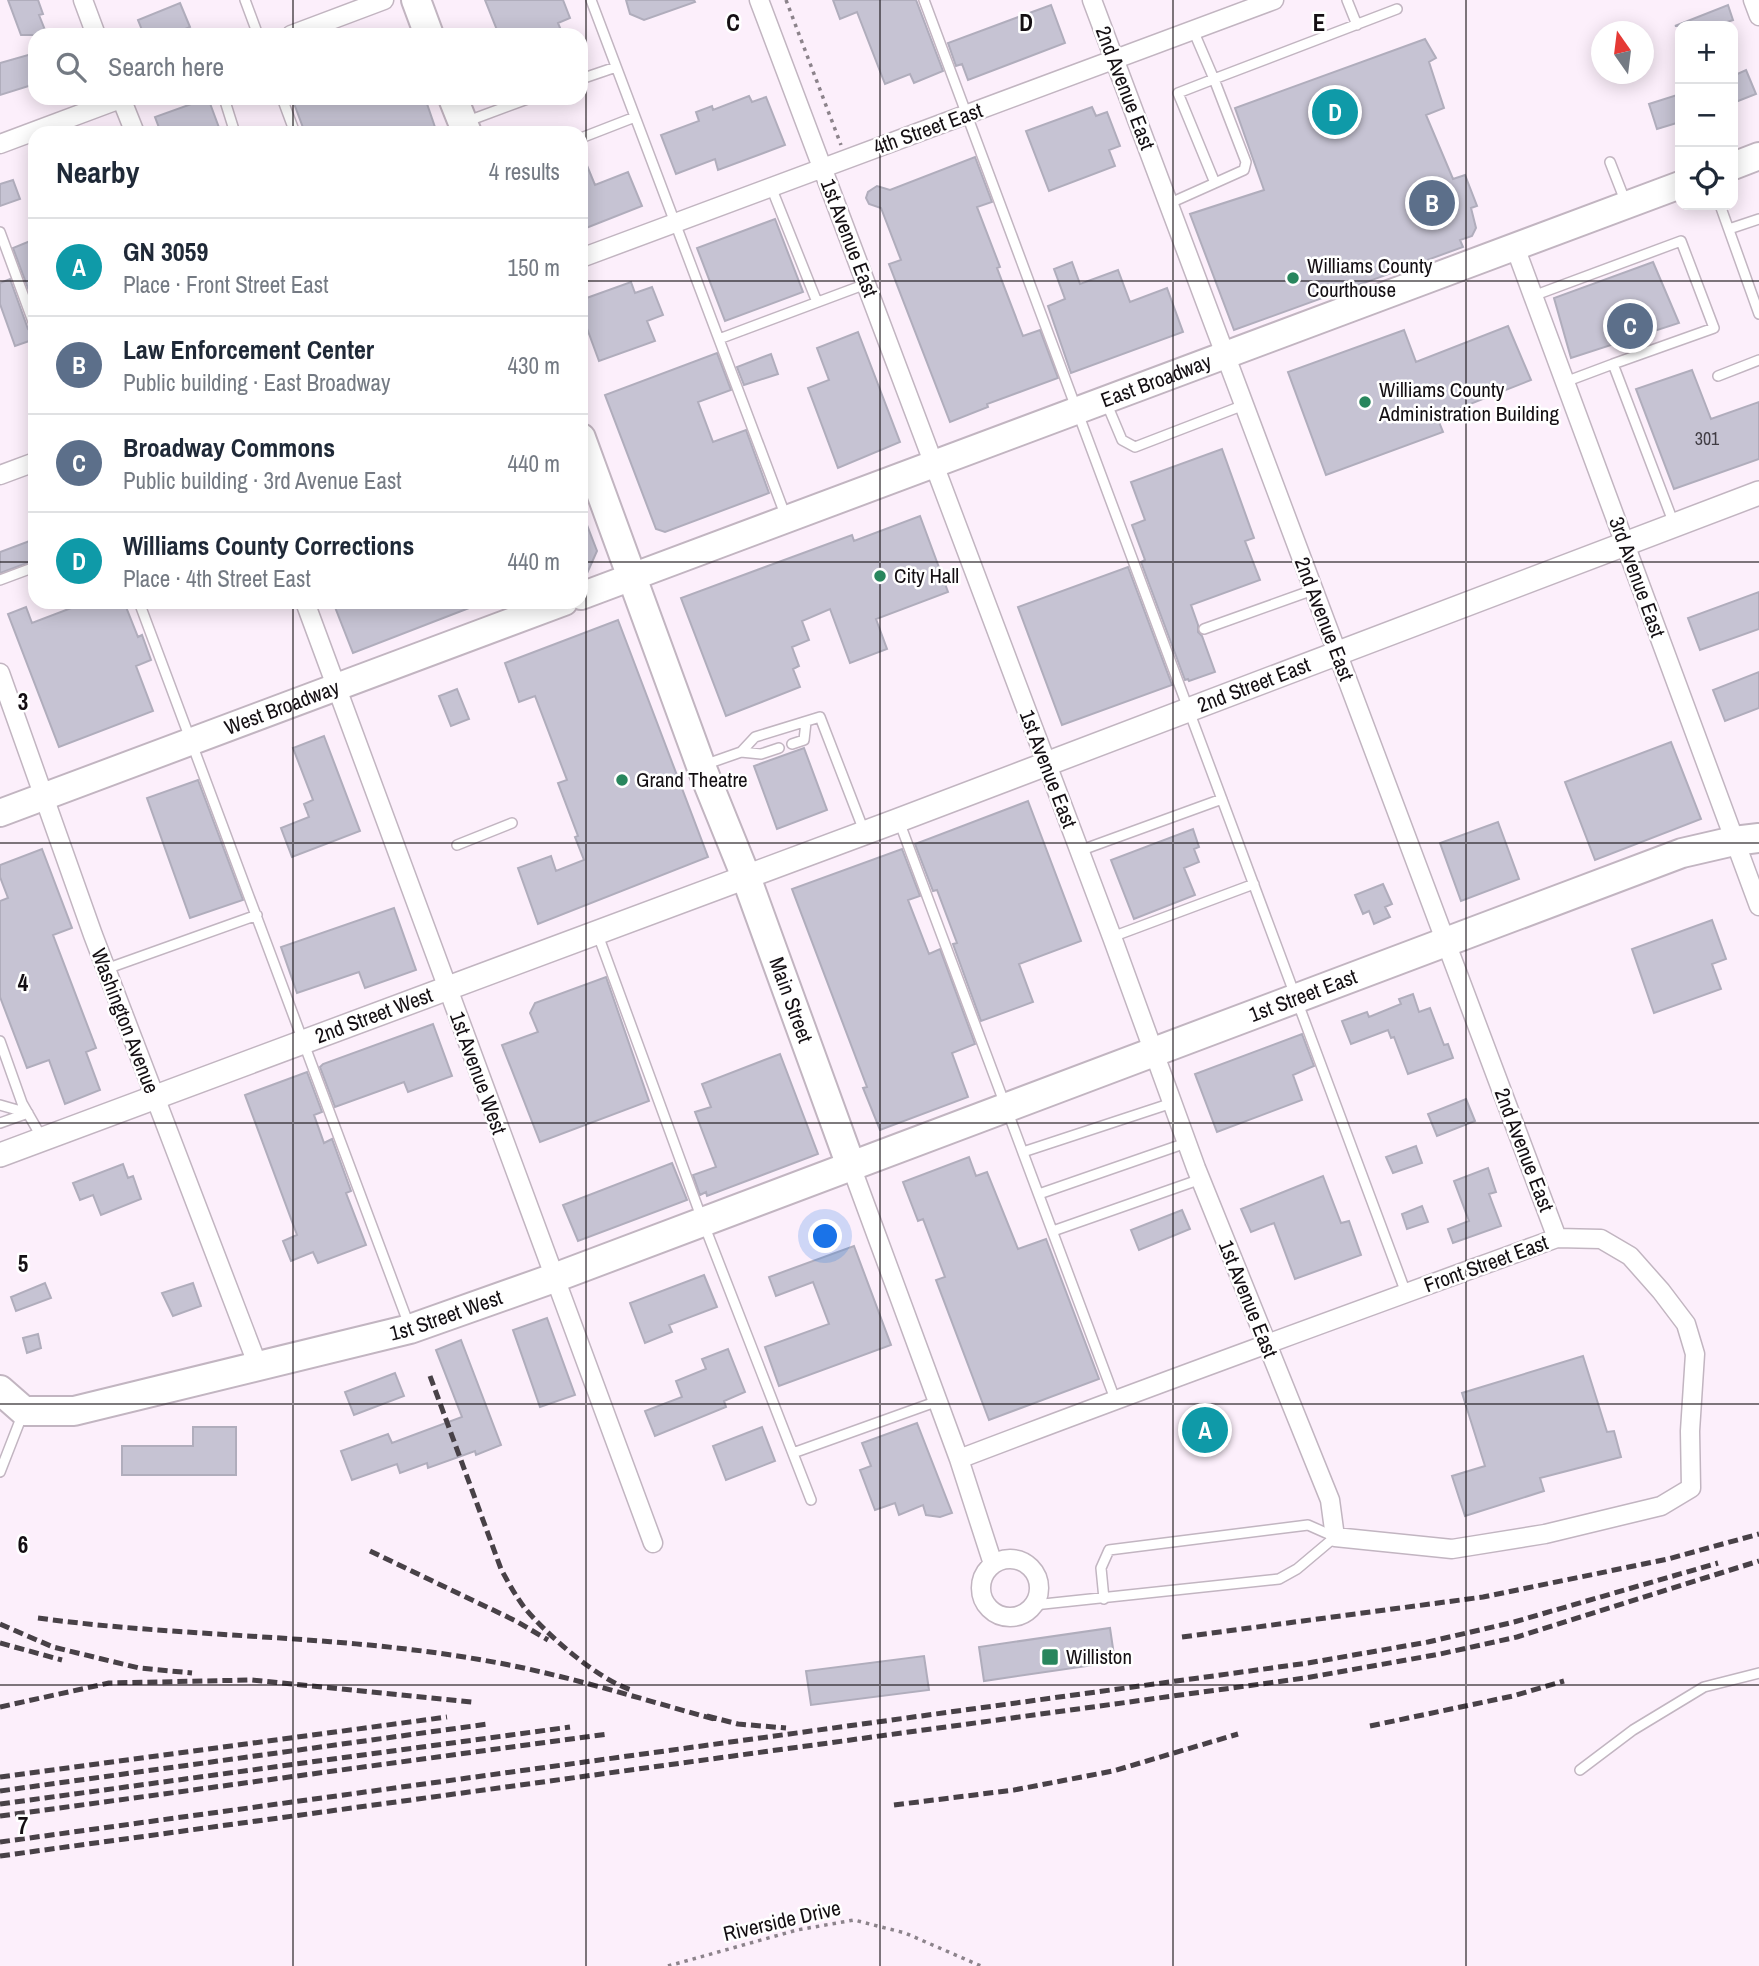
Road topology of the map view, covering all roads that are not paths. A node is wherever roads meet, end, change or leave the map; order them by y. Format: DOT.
graph roads {
  1 [pos="83,0"];
  2 [pos="245,0"];
  3 [pos="384,0"];
  4 [pos="416,0"];
  5 [pos="591,0"];
  6 [pos="759,0"];
  7 [pos="923,0"];
  8 [pos="1092,0"];
  9 [pos="1348,0"];
  10 [pos="1753,0"];
  11 [pos="1263,2"];
  12 [pos="1397,9"];
  13 [pos="1759,16"];
  14 [pos="1357,25"];
  15 [pos="93,28"];
  16 [pos="255,28"];
  17 [pos="310,28"];
  18 [pos="426,28"];
  19 [pos="1194,30"];
  20 [pos="1114,60"];
  21 [pos="616,67"];
  22 [pos="588,77"];
  23 [pos="1214,79"];
  24 [pos="103,105"];
  25 [pos="125,105"];
  26 [pos="226,105"];
  27 [pos="285,105"];
  28 [pos="506,105"];
  29 [pos="967,115"];
  30 [pos="635,117"];
  31 [pos="461,118"];
  32 [pos="48,126"];
  33 [pos="132,126"];
  34 [pos="233,126"];
  35 [pos="292,126"];
  36 [pos="28,133"];
  37 [pos="588,135"];
  38 [pos="0,144"];
  39 [pos="1759,156"];
  40 [pos="1611,162"];
  41 [pos="1738,164"];
  42 [pos="823,168"];
  43 [pos="1215,183"];
  44 [pos="771,187"];
  45 [pos="1675,187"];
  46 [pos="1168,204"];
  47 [pos="1627,205"];
  48 [pos="1722,210"];
  49 [pos="1759,219"];
  50 [pos="674,222"];
  51 [pos="1729,229"];
  52 [pos="0,232"];
  53 [pos="1515,247"];
  54 [pos="588,255"];
  55 [pos="866,284"];
  56 [pos="1533,296"];
  57 [pos="817,302"];
  58 [pos="28,308"];
  59 [pos="1759,314"];
  60 [pos="719,339"];
  61 [pos="1225,356"];
  62 [pos="1759,360"];
  63 [pos="1613,364"];
  64 [pos="1718,376"];
  65 [pos="1565,382"];
  66 [pos="1106,401"];
  67 [pos="1244,404"];
  68 [pos="1077,411"];
  69 [pos="588,457"];
  70 [pos="934,464"];
  71 [pos="28,465"];
  72 [pos="0,475"];
  73 [pos="1759,493"];
  74 [pos="787,519"];
  75 [pos="1675,526"];
  76 [pos="1625,545"];
  77 [pos="28,570"];
  78 [pos="632,576"];
  79 [pos="0,580"];
  80 [pos="1313,590"];
  81 [pos="588,593"];
  82 [pos="143,609"];
  83 [pos="308,609"];
  84 [pos="545,609"];
  85 [pos="1204,629"];
  86 [pos="1337,654"];
  87 [pos="0,673"];
  88 [pos="336,686"];
  89 [pos="1188,710"];
  90 [pos="806,722"];
  91 [pos="192,741"];
  92 [pos="792,744"];
  93 [pos="779,748"];
  94 [pos="741,752"];
  95 [pos="1046,764"];
  96 [pos="701,766"];
  97 [pos="44,796"];
  98 [pos="1222,799"];
  99 [pos="0,813"];
  100 [pos="899,820"];
  101 [pos="512,823"];
  102 [pos="865,833"];
  103 [pos="1746,839"];
  104 [pos="457,845"];
  105 [pos="1079,851"];
  106 [pos="746,877"];
  107 [pos="1254,884"];
  108 [pos="1759,906"];
  109 [pos="257,915"];
  110 [pos="596,931"];
  111 [pos="1112,937"];
  112 [pos="1446,942"];
  113 [pos="106,969"];
  114 [pos="447,987"];
  115 [pos="1297,998"];
  116 [pos="304,1041"];
  117 [pos="0,1043"];
  118 [pos="1153,1052"];
  119 [pos="154,1097"];
  120 [pos="1172,1103"];
  121 [pos="0,1105"];
  122 [pos="1006,1108"];
  123 [pos="27,1113"];
  124 [pos="0,1123"];
  125 [pos="43,1139"];
  126 [pos="1186,1143"];
  127 [pos="1023,1152"];
  128 [pos="0,1155"];
  129 [pos="851,1166"];
  130 [pos="1200,1179"];
  131 [pos="1039,1194"];
  132 [pos="703,1222"];
  133 [pos="1053,1231"];
  134 [pos="1557,1238"];
  135 [pos="554,1278"];
  136 [pos="1406,1293"];
  137 [pos="410,1329"];
  138 [pos="1266,1345"];
  139 [pos="258,1366"];
  140 [pos="0,1390"];
  141 [pos="1115,1399"];
  142 [pos="938,1401"];
  143 [pos="24,1411"];
  144 [pos="793,1453"];
  145 [pos="959,1459"];
  146 [pos="0,1472"];
  147 [pos="811,1500"];
  148 [pos="1335,1537"];
  149 [pos="653,1544"];
  150 [pos="993,1564"];
  151 [pos="1104,1599"];
  152 [pos="1034,1605"];
  153 [pos="1759,1673"];
  154 [pos="1580,1770"];
  1 -- 15 [label="street"];
  2 -- 16 [label="lane"];
  3 -- 17 [label="street"];
  4 -- 18 [label="main road"];
  5 -- 21 [label="lane"];
  6 -- 42 [label="street, 1st Avenue East"];
  7 -- 29 [label="lane"];
  8 -- 20 [label="street, 2nd Avenue East"];
  9 -- 14 [label="lane"];
  10 -- 13 [label="street"];
  11 -- 19 [label="street, 4th Street East"];
  12 -- 14 [label="lane"];
  14 -- 23 [label="lane"];
  19 -- 20 [label="street, 4th Street East"];
  19 -- 23 [label="lane"];
  20 -- 29 [label="street, 4th Street East"];
  20 -- 46 [label="street, 2nd Avenue East"];
  21 -- 22 [label="lane"];
  21 -- 30 [label="lane"];
  23 -- 43 [label="lane"];
  23 -- 43 [label="lane"];
  24 -- 32 [label="street"];
  25 -- 33 [label="street"];
  26 -- 34 [label="lane"];
  27 -- 35 [label="lane"];
  28 -- 31 [label="lane"];
  29 -- 42 [label="street, 4th Street East"];
  29 -- 68 [label="lane"];
  30 -- 37 [label="lane"];
  30 -- 50 [label="lane"];
  36 -- 38 [label="street"];
  39 -- 41 [label="main road"];
  40 -- 47 [label="lane"];
  42 -- 44 [label="street, 4th Street East"];
  42 -- 55 [label="street, 1st Avenue East"];
  43 -- 46 [label="lane"];
  44 -- 50 [label="street, 4th Street East"];
  44 -- 57 [label="lane"];
  45 -- 47 [label="main road, East Broadway"];
  46 -- 61 [label="street, 2nd Avenue East"];
  47 -- 53 [label="main road, East Broadway"];
  48 -- 51 [label="lane"];
  49 -- 51 [label="lane"];
  50 -- 54 [label="street, 4th Street East"];
  50 -- 60 [label="lane"];
  51 -- 59 [label="lane"];
  52 -- 58 [label="lane"];
  53 -- 56 [label="street, 3rd Avenue East"];
  53 -- 61 [label="main road, East Broadway"];
  55 -- 57 [label="lane"];
  55 -- 70 [label="street, 1st Avenue East"];
  56 -- 63 [label="lane"];
  56 -- 65 [label="street, 3rd Avenue East"];
  57 -- 60 [label="lane"];
  60 -- 74 [label="lane"];
  61 -- 66 [label="main road, East Broadway"];
  61 -- 67 [label="street, 2nd Avenue East"];
  62 -- 64 [label="lane"];
  63 -- 65 [label="lane"];
  63 -- 75 [label="lane"];
  65 -- 76 [label="street, 3rd Avenue East"];
  66 -- 67 [label="lane"];
  66 -- 68 [label="main road, East Broadway"];
  67 -- 80 [label="street, 2nd Avenue East"];
  68 -- 70 [label="main road, East Broadway"];
  68 -- 89 [label="lane"];
  69 -- 78 [label="main road, Main Street"];
  70 -- 74 [label="main road, East Broadway"];
  70 -- 95 [label="street, 1st Avenue East"];
  71 -- 72 [label="street"];
  73 -- 75 [label="street, 2nd Street East"];
  74 -- 78 [label="main road, East Broadway"];
  75 -- 76 [label="street, 2nd Street East"];
  76 -- 86 [label="street, 2nd Street East"];
  76 -- 103 [label="street, 3rd Avenue East"];
  77 -- 79 [label="lane"];
  78 -- 81 [label="main road"];
  78 -- 96 [label="main road, Main Street"];
  80 -- 85 [label="lane"];
  80 -- 86 [label="street, 2nd Avenue East"];
  82 -- 91 [label="lane"];
  83 -- 88 [label="street, 1st Avenue West"];
  84 -- 88 [label="main road, West Broadway"];
  86 -- 89 [label="street, 2nd Street East"];
  86 -- 112 [label="street, 2nd Avenue East"];
  87 -- 97 [label="street, Washington Avenue"];
  88 -- 91 [label="main road, West Broadway"];
  88 -- 114 [label="street, 1st Avenue West"];
  89 -- 95 [label="street, 2nd Street East"];
  89 -- 98 [label="lane"];
  90 -- 92 [label="lane"];
  90 -- 94 [label="lane"];
  90 -- 102 [label="lane"];
  91 -- 97 [label="main road, West Broadway"];
  91 -- 109 [label="lane"];
  93 -- 94 [label="lane"];
  94 -- 96 [label="lane"];
  95 -- 100 [label="street, 2nd Street East"];
  95 -- 105 [label="street, 1st Avenue East"];
  96 -- 106 [label="main road, Main Street"];
  97 -- 99 [label="main road, West Broadway"];
  97 -- 113 [label="street, Washington Avenue"];
  98 -- 105 [label="lane"];
  98 -- 107 [label="lane"];
  100 -- 102 [label="street, 2nd Street East"];
  100 -- 122 [label="lane"];
  101 -- 104 [label="lane"];
  102 -- 106 [label="street, 2nd Street East"];
  103 -- 108 [label="street, 3rd Avenue East"];
  103 -- 112 [label="main road, 1st Street East"];
  105 -- 111 [label="street, 1st Avenue East"];
  106 -- 110 [label="street, 2nd Street West"];
  106 -- 129 [label="main road, Main Street"];
  107 -- 111 [label="lane"];
  107 -- 115 [label="lane"];
  109 -- 113 [label="lane"];
  109 -- 116 [label="lane"];
  110 -- 114 [label="street, 2nd Street West"];
  110 -- 132 [label="lane"];
  111 -- 118 [label="street, 1st Avenue East"];
  112 -- 115 [label="main road, 1st Street East"];
  112 -- 134 [label="street, 2nd Avenue East"];
  113 -- 119 [label="street, Washington Avenue"];
  114 -- 116 [label="street, 2nd Street West"];
  114 -- 135 [label="street, 1st Avenue West"];
  115 -- 118 [label="main road, 1st Street East"];
  115 -- 136 [label="lane"];
  116 -- 119 [label="street, 2nd Street West"];
  116 -- 137 [label="lane"];
  117 -- 123 [label="lane"];
  118 -- 120 [label="street, 1st Avenue East"];
  118 -- 122 [label="main road, 1st Street East"];
  119 -- 125 [label="street, 2nd Street West"];
  119 -- 139 [label="street, Washington Avenue"];
  120 -- 126 [label="street, 1st Avenue East"];
  120 -- 127 [label="lane"];
  121 -- 123 [label="lane"];
  122 -- 127 [label="lane"];
  122 -- 129 [label="main road, 1st Street East"];
  123 -- 124 [label="lane"];
  123 -- 125 [label="lane"];
  125 -- 128 [label="street, 2nd Street West"];
  126 -- 130 [label="street, 1st Avenue East"];
  126 -- 131 [label="lane"];
  127 -- 131 [label="lane"];
  129 -- 132 [label="main road, 1st Street West"];
  129 -- 142 [label="street, Main Street"];
  130 -- 133 [label="lane"];
  130 -- 138 [label="street, 1st Avenue East"];
  131 -- 133 [label="lane"];
  132 -- 135 [label="main road, 1st Street West"];
  132 -- 144 [label="lane"];
  133 -- 141 [label="lane"];
  134 -- 136 [label="street, Front Street East"];
  134 -- 148 [label="street, Front Street East"];
  135 -- 137 [label="main road, 1st Street West"];
  135 -- 149 [label="street, 1st Avenue West"];
  136 -- 138 [label="street, Front Street East"];
  137 -- 139 [label="main road, 1st Street West"];
  138 -- 141 [label="street, Front Street East"];
  138 -- 148 [label="street, 1st Avenue East"];
  139 -- 143 [label="main road, 1st Street West"];
  140 -- 143 [label="main road"];
  141 -- 145 [label="street, Front Street East"];
  142 -- 144 [label="lane"];
  142 -- 145 [label="street, Main Street"];
  143 -- 146 [label="lane"];
  144 -- 147 [label="lane"];
  145 -- 150 [label="street, Main Street"];
  148 -- 151 [label="lane"];
  148 -- 151 [label="lane"];
  150 -- 152 [label="street"];
  150 -- 152 [label="street"];
  151 -- 152 [label="lane"];
  153 -- 154 [label="lane"];
}
